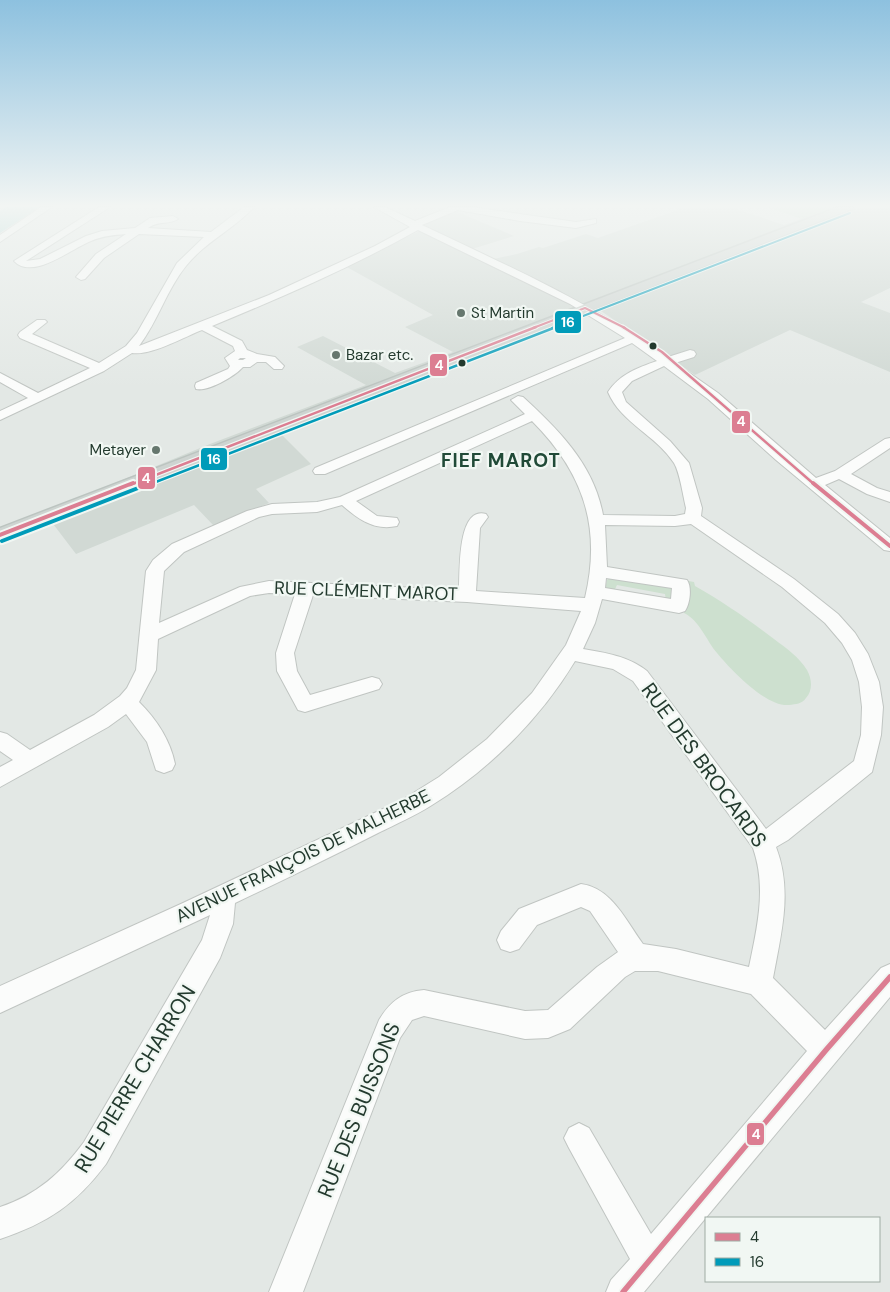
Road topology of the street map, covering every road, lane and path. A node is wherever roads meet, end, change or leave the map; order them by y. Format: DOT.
graph roads {
  1 [pos="90,267"];
  2 [pos="180,267"];
  3 [pos="337,267"];
  4 [pos="500,267"];
  5 [pos="700,267"];
  6 [pos="81,277"];
  7 [pos="591,312"];
  8 [pos="41,322"];
  9 [pos="204,326"];
  10 [pos="634,338"];
  11 [pos="130,349"];
  12 [pos="690,354"];
  13 [pos="245,359"];
  14 [pos="668,362"];
  15 [pos="278,366"];
  16 [pos="100,368"];
  17 [pos="0,377"];
  18 [pos="201,386"];
  19 [pos="38,398"];
  20 [pos="518,400"];
  21 [pos="534,415"];
  22 [pos="0,416"];
  23 [pos="890,442"];
  24 [pos="320,471"];
  25 [pos="840,474"];
  26 [pos="813,484"];
  27 [pos="890,497"];
  28 [pos="345,500"];
  29 [pos="480,517"];
  30 [pos="693,518"];
  31 [pos="596,520"];
  32 [pos="391,522"];
  33 [pos="0,535"];
  34 [pos="890,546"];
  35 [pos="598,571"];
  36 [pos="306,588"];
  37 [pos="466,596"];
  38 [pos="593,599"];
  39 [pos="150,636"];
  40 [pos="571,653"];
  41 [pos="372,684"];
  42 [pos="888,687"];
  43 [pos="127,702"];
  44 [pos="0,740"];
  45 [pos="27,762"];
  46 [pos="164,764"];
  47 [pos="0,778"];
  48 [pos="763,844"];
  49 [pos="222,898"];
  50 [pos="510,940"];
  51 [pos="636,957"];
  52 [pos="890,977"];
  53 [pos="759,983"];
  54 [pos="0,1000"];
  55 [pos="826,1050"];
  56 [pos="579,1138"];
  57 [pos="0,1223"];
  58 [pos="649,1261"];
  59 [pos="286,1292"];
  60 [pos="623,1292"];
  1 -- 6 [label="street"];
  2 -- 11 [label="street"];
  3 -- 9 [label="street"];
  4 -- 7 [label="street"];
  5 -- 7 [label="main road"];
  7 -- 10 [label="street"];
  7 -- 14 [label="street"];
  7 -- 33 [label="main road"];
  8 -- 16 [label="street"];
  9 -- 11 [label="street"];
  9 -- 13 [label="street"];
  10 -- 14 [label="street"];
  10 -- 24 [label="street"];
  11 -- 16 [label="street"];
  12 -- 14 [label="street"];
  13 -- 15 [label="street"];
  13 -- 18 [label="street"];
  14 -- 26 [label="street"];
  14 -- 30 [label="street"];
  16 -- 19 [label="street"];
  17 -- 19 [label="street"];
  19 -- 22 [label="street"];
  20 -- 21 [label="street, AVENUE FRANÇOIS DE MALHERBE"];
  21 -- 28 [label="street"];
  21 -- 31 [label="street, AVENUE FRANÇOIS DE MALHERBE"];
  23 -- 25 [label="street"];
  25 -- 26 [label="street"];
  25 -- 27 [label="street"];
  26 -- 34 [label="street"];
  28 -- 32 [label="street"];
  28 -- 39 [label="street"];
  29 -- 37 [label="street"];
  30 -- 31 [label="street"];
  30 -- 42 [label="street"];
  31 -- 35 [label="street, AVENUE FRANÇOIS DE MALHERBE"];
  35 -- 38 [label="street, AVENUE FRANÇOIS DE MALHERBE"];
  35 -- 38 [label="street, RUE CLÉMENT MAROT"];
  36 -- 37 [label="street, RUE CLÉMENT MAROT"];
  36 -- 39 [label="street, RUE CLÉMENT MAROT"];
  36 -- 41 [label="street"];
  37 -- 38 [label="street, RUE CLÉMENT MAROT"];
  38 -- 40 [label="street, AVENUE FRANÇOIS DE MALHERBE"];
  39 -- 43 [label="street"];
  40 -- 48 [label="street, RUE DES BROCARDS"];
  40 -- 49 [label="street, AVENUE FRANÇOIS DE MALHERBE"];
  42 -- 48 [label="street"];
  43 -- 45 [label="street"];
  43 -- 46 [label="street"];
  44 -- 45 [label="street"];
  45 -- 47 [label="street"];
  48 -- 53 [label="street, RUE DES BROCARDS"];
  49 -- 54 [label="street, AVENUE FRANÇOIS DE MALHERBE"];
  49 -- 57 [label="street, RUE PIERRE CHARRON"];
  50 -- 51 [label="street"];
  51 -- 53 [label="street"];
  51 -- 59 [label="street, RUE DES BUISSONS"];
  52 -- 55 [label="street"];
  53 -- 55 [label="street"];
  55 -- 58 [label="street"];
  56 -- 58 [label="street"];
  58 -- 60 [label="street"];
}
